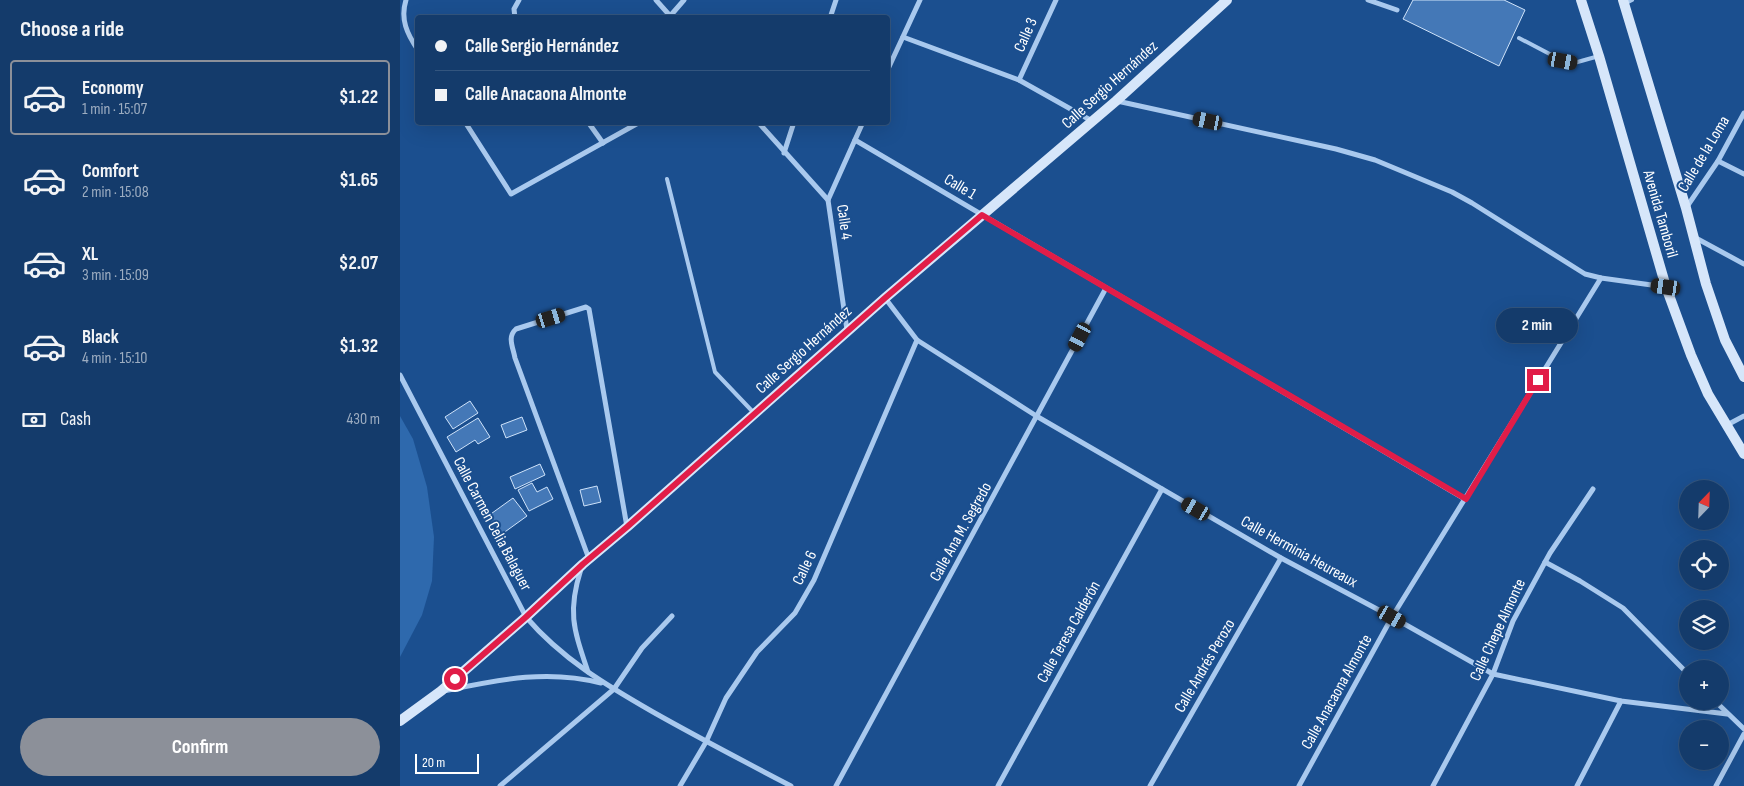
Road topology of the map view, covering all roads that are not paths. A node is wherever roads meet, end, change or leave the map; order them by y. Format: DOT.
graph roads {
  1 [pos="406,0"];
  2 [pos="519,0"];
  3 [pos="656,0"];
  4 [pos="684,0"];
  5 [pos="836,0"];
  6 [pos="920,0"];
  7 [pos="1056,0"];
  8 [pos="1227,0"];
  9 [pos="1368,0"];
  10 [pos="1581,0"];
  11 [pos="1627,1"];
  12 [pos="1397,10"];
  13 [pos="515,15"];
  14 [pos="670,15"];
  15 [pos="672,15"];
  16 [pos="831,15"];
  17 [pos="903,37"];
  18 [pos="1519,38"];
  19 [pos="415,46"];
  20 [pos="1599,56"];
  21 [pos="890,65"];
  22 [pos="1019,80"];
  23 [pos="1116,101"];
  24 [pos="1744,113"];
  25 [pos="1092,121"];
  26 [pos="467,125"];
  27 [pos="590,125"];
  28 [pos="635,125"];
  29 [pos="761,125"];
  30 [pos="793,125"];
  31 [pos="862,125"];
  32 [pos="856,140"];
  33 [pos="603,143"];
  34 [pos="784,152"];
  35 [pos="1718,161"];
  36 [pos="1744,174"];
  37 [pos="667,179"];
  38 [pos="828,200"];
  39 [pos="1686,208"];
  40 [pos="982,215"];
  41 [pos="1694,237"];
  42 [pos="1744,264"];
  43 [pos="1601,278"];
  44 [pos="1666,287"];
  45 [pos="1106,288"];
  46 [pos="885,298"];
  47 [pos="848,332"];
  48 [pos="917,340"];
  49 [pos="400,375"];
  50 [pos="1744,377"];
  51 [pos="755,414"];
  52 [pos="1744,416"];
  53 [pos="1038,417"];
  54 [pos="1726,426"];
  55 [pos="1744,454"];
  56 [pos="1162,489"];
  57 [pos="1593,490"];
  58 [pos="1466,499"];
  59 [pos="627,527"];
  60 [pos="1281,558"];
  61 [pos="586,562"];
  62 [pos="1545,562"];
  63 [pos="672,616"];
  64 [pos="526,617"];
  65 [pos="1392,617"];
  66 [pos="1679,665"];
  67 [pos="588,672"];
  68 [pos="1493,674"];
  69 [pos="604,683"];
  70 [pos="614,689"];
  71 [pos="441,691"];
  72 [pos="1621,701"];
  73 [pos="1723,710"];
  74 [pos="1727,714"];
  75 [pos="400,721"];
  76 [pos="1744,729"];
  77 [pos="1744,734"];
  78 [pos="706,742"];
  79 [pos="500,786"];
  80 [pos="680,786"];
  81 [pos="791,786"];
  82 [pos="836,786"];
  83 [pos="998,786"];
  84 [pos="1150,786"];
  85 [pos="1299,786"];
  86 [pos="1433,786"];
  87 [pos="1577,786"];
  88 [pos="1716,786"];
  1 -- 19 [label="street"];
  2 -- 13 [label="street"];
  3 -- 14 [label="street"];
  4 -- 15 [label="street"];
  5 -- 16 [label="street"];
  6 -- 17 [label="street"];
  7 -- 22 [label="street, Calle 3"];
  8 -- 23 [label="street, Calle Sergio Hernández"];
  9 -- 12 [label="street"];
  10 -- 20 [label="street, Avenida Tamboril"];
  11 -- 39 [label="street, Avenida Tamboril"];
  17 -- 21 [label="street"];
  17 -- 22 [label="street"];
  18 -- 20 [label="lane"];
  20 -- 44 [label="street, Avenida Tamboril"];
  22 -- 25 [label="street"];
  23 -- 25 [label="street, Calle Sergio Hernández"];
  23 -- 43 [label="street"];
  24 -- 35 [label="street, Calle de la Loma"];
  25 -- 40 [label="street, Calle Sergio Hernández"];
  26 -- 33 [label="street"];
  27 -- 33 [label="street"];
  28 -- 33 [label="street"];
  29 -- 34 [label="street"];
  30 -- 34 [label="street"];
  31 -- 32 [label="street, Calle 4"];
  32 -- 38 [label="street, Calle 4"];
  32 -- 40 [label="street, Calle 1"];
  34 -- 38 [label="street"];
  35 -- 36 [label="street"];
  35 -- 39 [label="street, Calle de la Loma"];
  37 -- 51 [label="lane"];
  38 -- 47 [label="street, Calle 4"];
  39 -- 41 [label="street, Avenida Tamboril"];
  40 -- 45 [label="street, Calle 1"];
  40 -- 46 [label="street, Calle Sergio Hernández"];
  41 -- 42 [label="street"];
  41 -- 50 [label="street, Avenida Tamboril"];
  43 -- 44 [label="street"];
  43 -- 58 [label="street, Calle Anacaona Almonte"];
  44 -- 54 [label="street, Avenida Tamboril"];
  45 -- 53 [label="street, Calle Ana M. Segredo"];
  45 -- 58 [label="street, Calle 1"];
  46 -- 47 [label="street, Calle Sergio Hernández"];
  46 -- 48 [label="street, Calle Herminia Heureaux"];
  47 -- 51 [label="street, Calle Sergio Hernández"];
  48 -- 53 [label="street, Calle Herminia Heureaux"];
  48 -- 78 [label="street, Calle 6"];
  49 -- 64 [label="street, Calle Carmen Celia Balaguer"];
  51 -- 59 [label="street, Calle Sergio Hernández"];
  52 -- 54 [label="street"];
  53 -- 56 [label="street, Calle Herminia Heureaux"];
  53 -- 82 [label="street, Calle Ana M. Segredo"];
  54 -- 55 [label="street, Avenida Tamboril"];
  56 -- 60 [label="street, Calle Herminia Heureaux"];
  56 -- 83 [label="street, Calle Teresa Calderón"];
  57 -- 62 [label="street, Calle Chepe Almonte"];
  58 -- 65 [label="street, Calle Anacaona Almonte"];
  59 -- 61 [label="street, Calle Sergio Hernández"];
  59 -- 61 [label="street"];
  60 -- 65 [label="street, Calle Herminia Heureaux"];
  60 -- 84 [label="street, Calle Andrés Perozo"];
  61 -- 64 [label="street, Calle Sergio Hernández"];
  61 -- 67 [label="street"];
  62 -- 66 [label="street"];
  62 -- 68 [label="street, Calle Chepe Almonte"];
  63 -- 70 [label="street"];
  64 -- 67 [label="street, Calle Carmen Celia Balaguer"];
  64 -- 71 [label="street, Calle Sergio Hernández"];
  65 -- 68 [label="street, Calle Herminia Heureaux"];
  65 -- 85 [label="street, Calle Anacaona Almonte"];
  67 -- 69 [label="street, Calle Carmen Celia Balaguer"];
  68 -- 72 [label="street, Calle Herminia Heureaux"];
  68 -- 86 [label="street, Calle Chepe Almonte"];
  69 -- 70 [label="street, Calle Carmen Celia Balaguer"];
  69 -- 71 [label="street"];
  70 -- 78 [label="street, Calle Carmen Celia Balaguer"];
  70 -- 79 [label="street"];
  71 -- 75 [label="street, Calle Sergio Hernández"];
  72 -- 74 [label="street, Calle Herminia Heureaux"];
  72 -- 87 [label="street"];
  73 -- 74 [label="street"];
  74 -- 76 [label="street"];
  77 -- 88 [label="street"];
  78 -- 80 [label="street, Calle 6"];
  78 -- 81 [label="street, Calle Carmen Celia Balaguer"];
}
